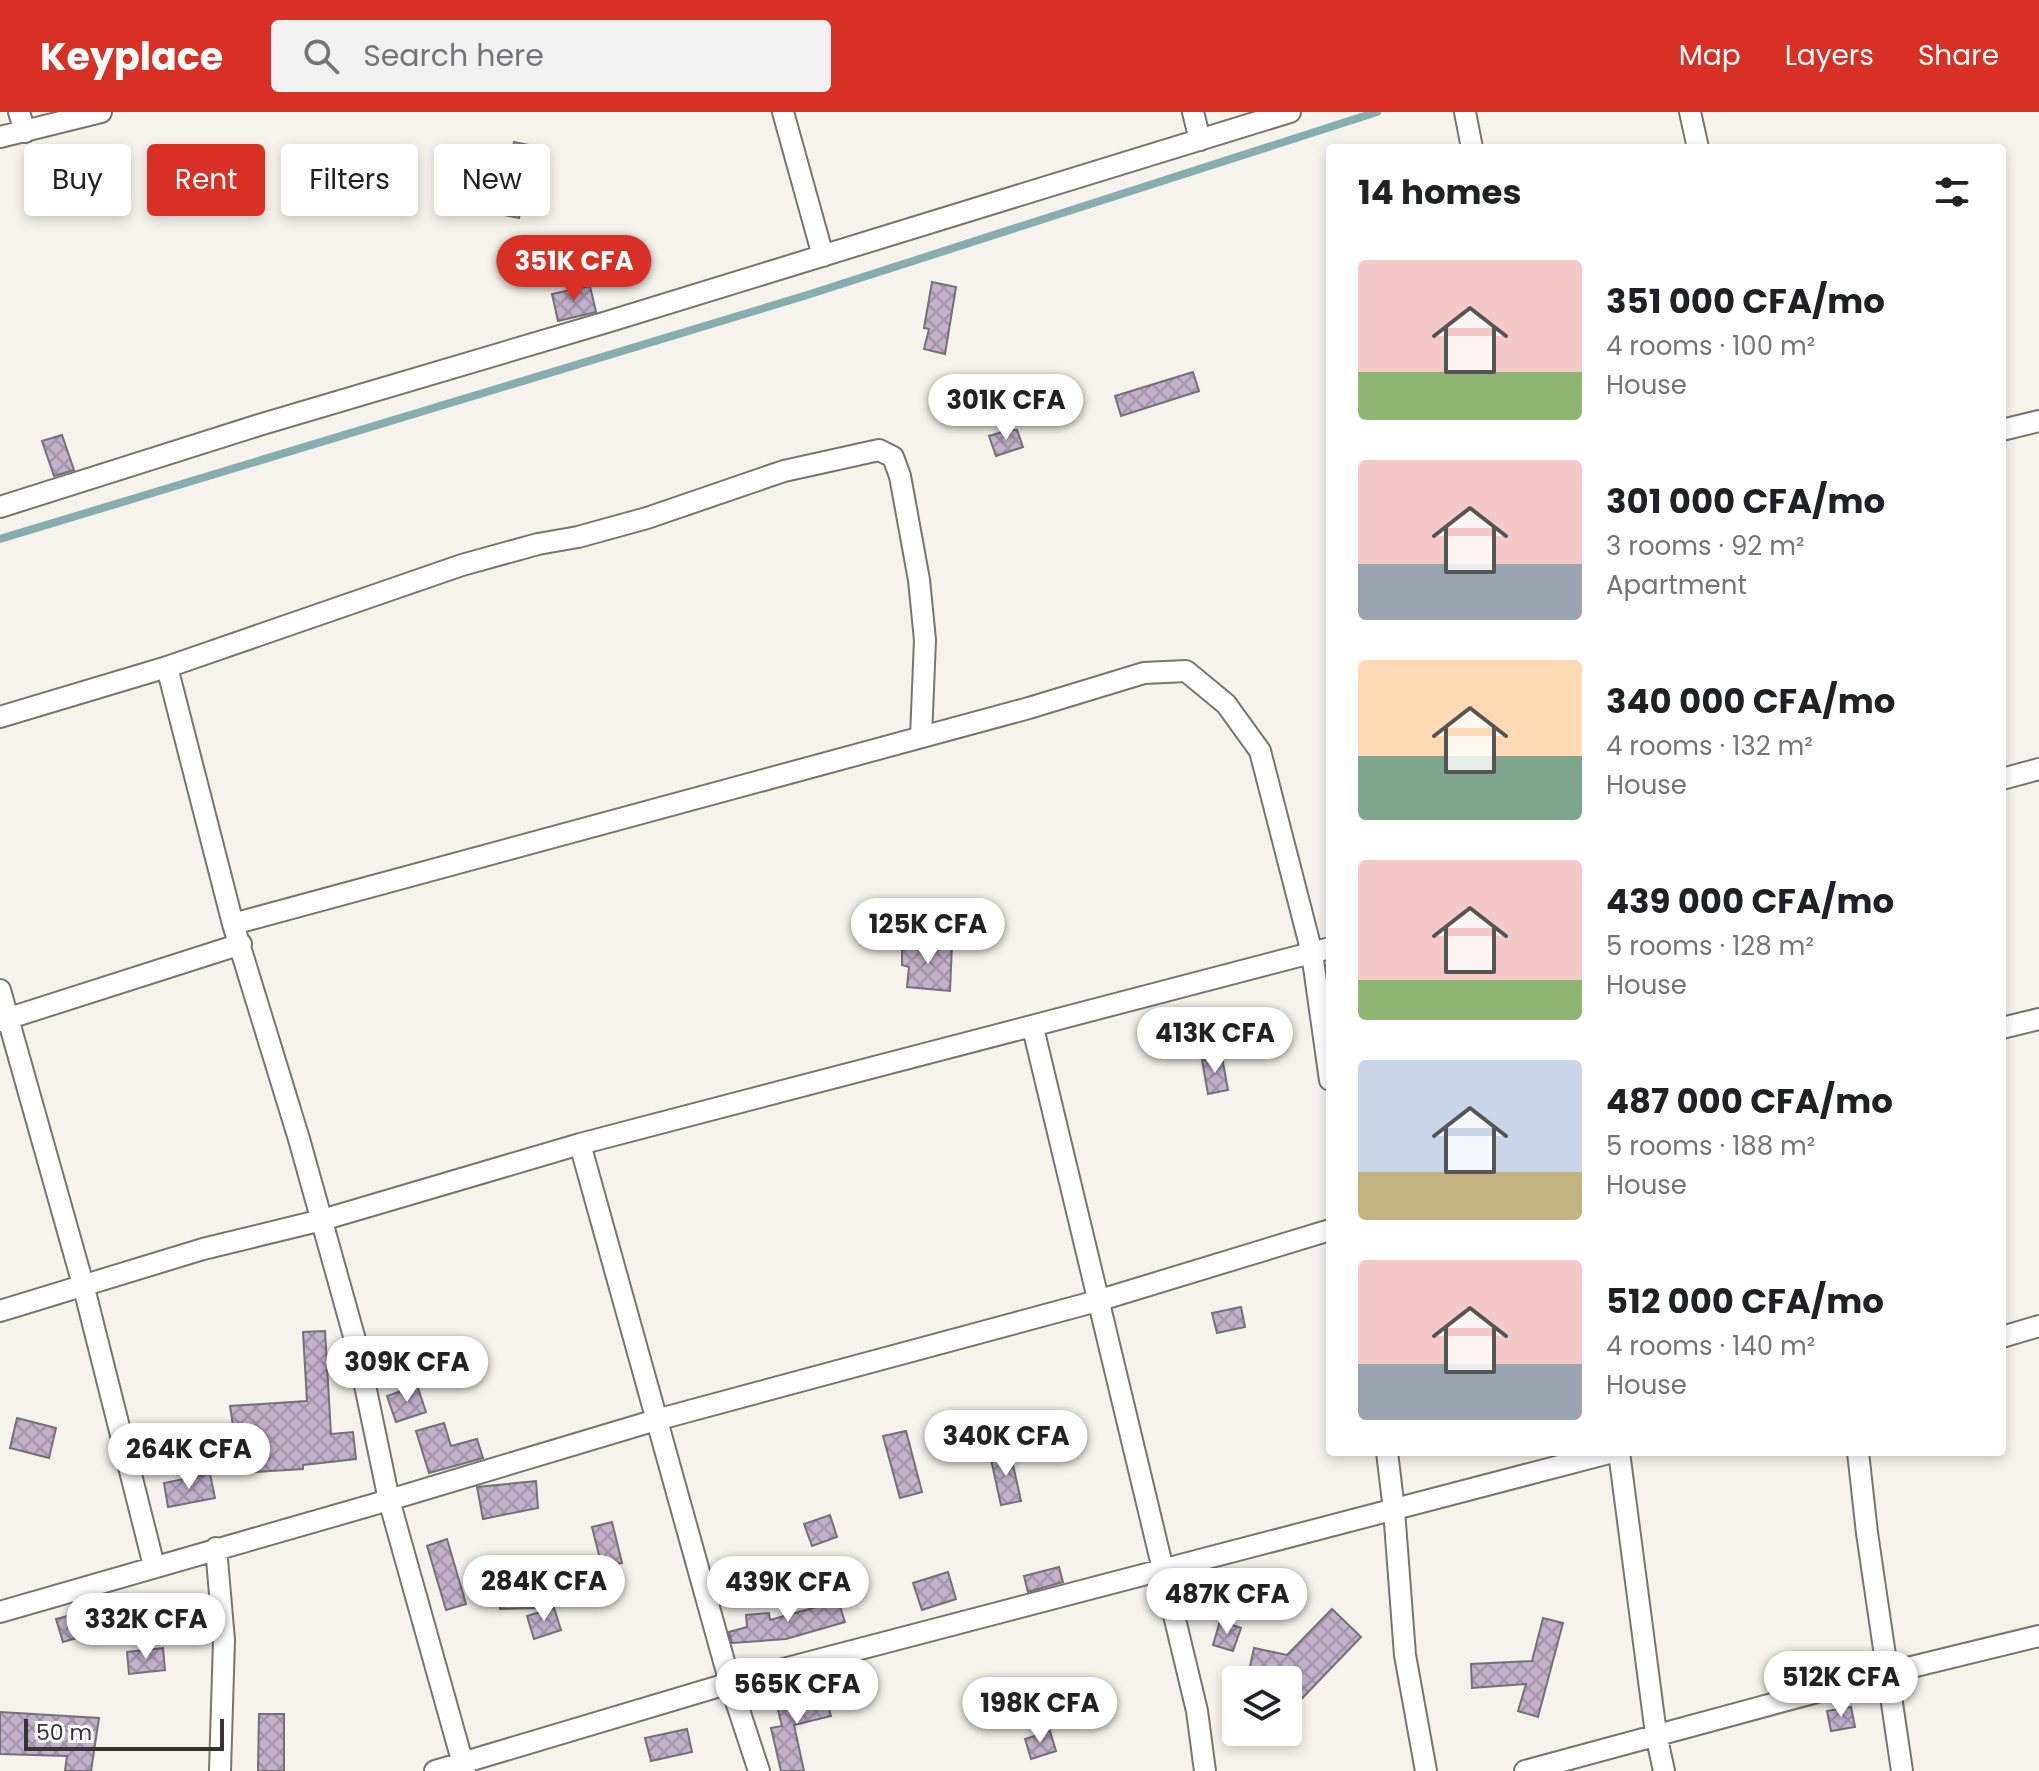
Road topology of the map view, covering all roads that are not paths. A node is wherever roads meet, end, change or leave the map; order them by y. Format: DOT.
graph roads {
  1 [pos="19,112"];
  2 [pos="101,112"];
  3 [pos="783,112"];
  4 [pos="1193,112"];
  5 [pos="1290,112"];
  6 [pos="1465,112"];
  7 [pos="1690,112"];
  8 [pos="25,132"];
  9 [pos="0,137"];
  10 [pos="1200,140"];
  11 [pos="1471,144"];
  12 [pos="1697,144"];
  13 [pos="823,256"];
  14 [pos="2039,421"];
  15 [pos="2006,429"];
  16 [pos="0,507"];
  17 [pos="167,667"];
  18 [pos="0,717"];
  19 [pos="921,737"];
  20 [pos="2039,769"];
  21 [pos="2006,778"];
  22 [pos="233,924"];
  23 [pos="241,944"];
  24 [pos="1321,951"];
  25 [pos="0,990"];
  26 [pos="2039,1019"];
  27 [pos="4,1020"];
  28 [pos="1326,1023"];
  29 [pos="2006,1027"];
  30 [pos="1033,1028"];
  31 [pos="580,1144"];
  32 [pos="322,1220"];
  33 [pos="1326,1231"];
  34 [pos="84,1288"];
  35 [pos="1097,1301"];
  36 [pos="0,1311"];
  37 [pos="2039,1326"];
  38 [pos="2006,1336"];
  39 [pos="656,1420"];
  40 [pos="1387,1456"];
  41 [pos="1601,1456"];
  42 [pos="1617,1456"];
  43 [pos="1859,1456"];
  44 [pos="389,1500"];
  45 [pos="1394,1510"];
  46 [pos="216,1548"];
  47 [pos="154,1566"];
  48 [pos="1164,1569"];
  49 [pos="0,1612"];
  50 [pos="2039,1636"];
  51 [pos="1887,1673"];
  52 [pos="730,1683"];
  53 [pos="1656,1734"];
  54 [pos="464,1766"];
  55 [pos="220,1771"];
  56 [pos="435,1771"];
  57 [pos="759,1771"];
  58 [pos="1205,1771"];
  59 [pos="1426,1771"];
  60 [pos="1525,1771"];
  61 [pos="1664,1771"];
  62 [pos="1902,1771"];
  1 -- 8 [label="street"];
  2 -- 8 [label="street"];
  3 -- 13 [label="street"];
  4 -- 10 [label="street"];
  5 -- 10 [label="street"];
  6 -- 11 [label="street"];
  7 -- 12 [label="street"];
  8 -- 9 [label="street"];
  10 -- 13 [label="street"];
  13 -- 16 [label="street"];
  14 -- 15 [label="street"];
  17 -- 18 [label="street"];
  17 -- 19 [label="street"];
  17 -- 22 [label="street"];
  19 -- 22 [label="street"];
  19 -- 24 [label="street"];
  20 -- 21 [label="street"];
  22 -- 23 [label="street"];
  23 -- 27 [label="street"];
  23 -- 32 [label="street"];
  24 -- 28 [label="street"];
  24 -- 30 [label="street"];
  25 -- 27 [label="street"];
  26 -- 29 [label="street"];
  27 -- 34 [label="street"];
  30 -- 31 [label="street"];
  30 -- 35 [label="street"];
  31 -- 32 [label="street"];
  31 -- 39 [label="street"];
  32 -- 34 [label="street"];
  32 -- 44 [label="street"];
  33 -- 35 [label="street"];
  34 -- 36 [label="street"];
  34 -- 47 [label="street"];
  35 -- 39 [label="street"];
  35 -- 48 [label="street"];
  37 -- 38 [label="street"];
  39 -- 44 [label="street"];
  39 -- 52 [label="street"];
  40 -- 45 [label="street"];
  41 -- 45 [label="street"];
  42 -- 53 [label="street"];
  43 -- 51 [label="street"];
  44 -- 46 [label="street"];
  44 -- 54 [label="street"];
  45 -- 48 [label="street"];
  45 -- 59 [label="street"];
  46 -- 47 [label="street"];
  46 -- 55 [label="street"];
  47 -- 49 [label="street"];
  48 -- 52 [label="street"];
  48 -- 58 [label="street"];
  50 -- 51 [label="street"];
  51 -- 53 [label="street"];
  51 -- 62 [label="street"];
  52 -- 54 [label="street"];
  52 -- 57 [label="street"];
  53 -- 60 [label="street"];
  53 -- 61 [label="street"];
  54 -- 56 [label="street"];
}
